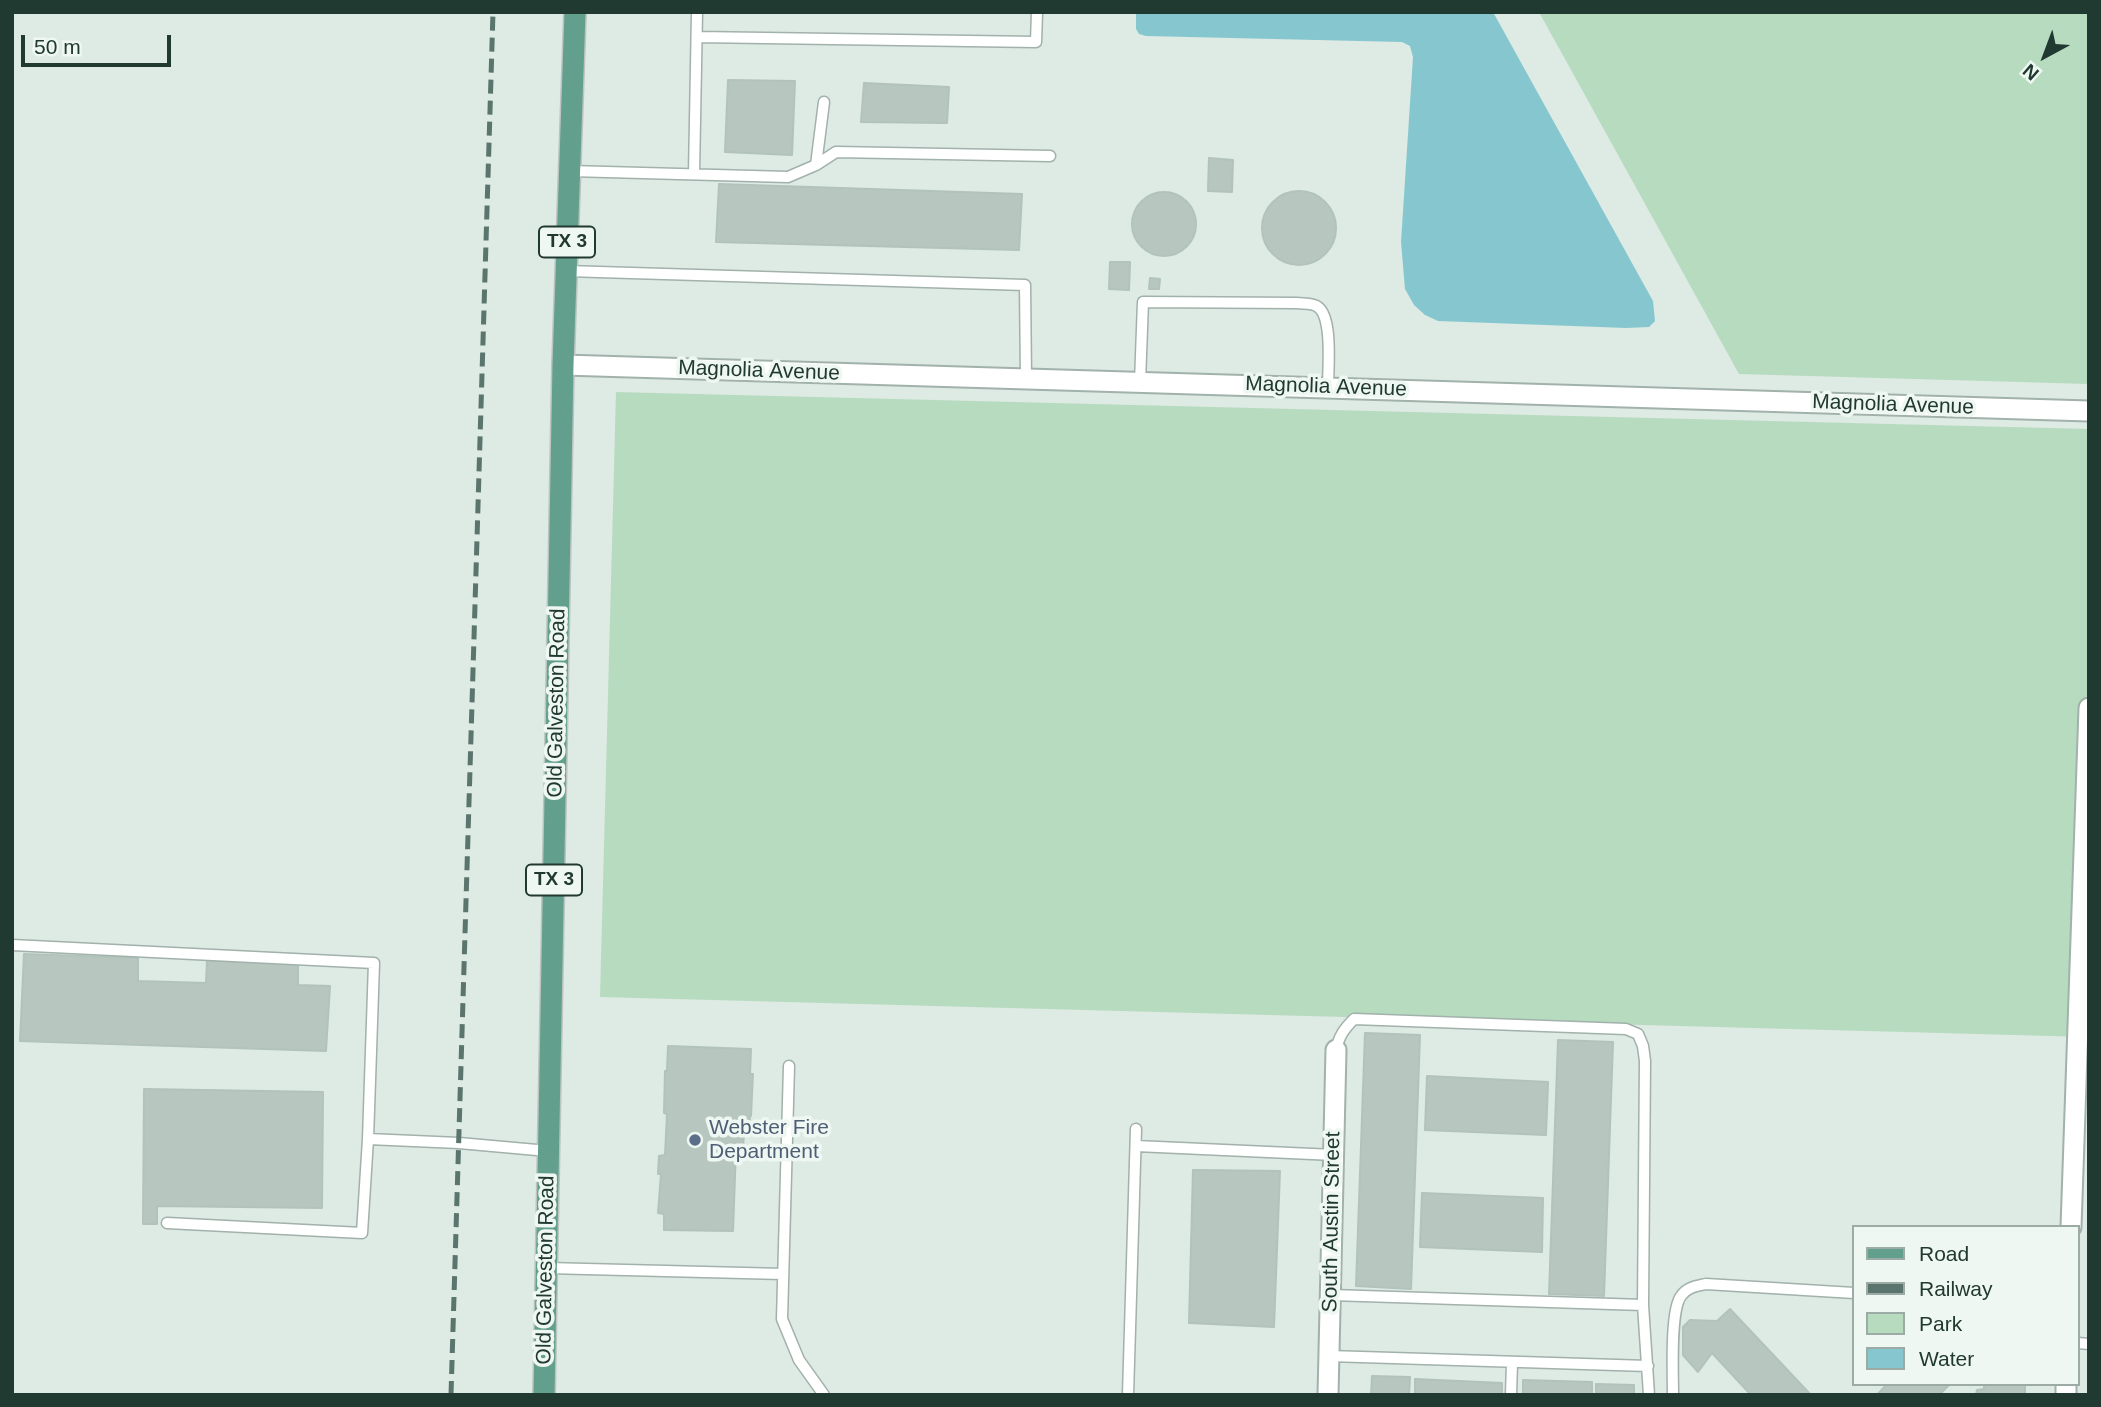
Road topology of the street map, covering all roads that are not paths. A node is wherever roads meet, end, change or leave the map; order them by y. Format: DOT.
graph roads {
  1 [pos="575,12"];
  2 [pos="697,12"];
  3 [pos="1037,12"];
  4 [pos="697,37"];
  5 [pos="824,102"];
  6 [pos="1050,156"];
  7 [pos="816,165"];
  8 [pos="570,171"];
  9 [pos="694,174"];
  10 [pos="566,271"];
  11 [pos="563,365"];
  12 [pos="1026,379"];
  13 [pos="1140,382"];
  14 [pos="1328,387"];
  15 [pos="2089,411"];
  16 [pos="2089,708"];
  17 [pos="12,945"];
  18 [pos="1336,1050"];
  19 [pos="789,1066"];
  20 [pos="1136,1129"];
  21 [pos="368,1139"];
  22 [pos="1136,1146"];
  23 [pos="549,1151"];
  24 [pos="1334,1155"];
  25 [pos="167,1223"];
  26 [pos="2071,1225"];
  27 [pos="547,1268"];
  28 [pos="783,1274"];
  29 [pos="1853,1293"];
  30 [pos="1331,1296"];
  31 [pos="1643,1305"];
  32 [pos="1329,1356"];
  33 [pos="1512,1363"];
  34 [pos="1647,1366"];
  35 [pos="544,1395"];
  36 [pos="824,1395"];
  37 [pos="1128,1395"];
  38 [pos="1328,1395"];
  39 [pos="1511,1395"];
  40 [pos="1649,1395"];
  41 [pos="1673,1395"];
  1 -- 8 [label="main road, Old Galveston Road / TX 3"];
  2 -- 4 [label="lane"];
  3 -- 4 [label="lane"];
  4 -- 9 [label="lane"];
  5 -- 7 [label="lane"];
  6 -- 7 [label="lane"];
  7 -- 9 [label="lane"];
  8 -- 9 [label="lane"];
  8 -- 10 [label="main road, Old Galveston Road / TX 3"];
  10 -- 11 [label="main road, Old Galveston Road / TX 3"];
  10 -- 12 [label="lane"];
  11 -- 12 [label="street, Magnolia Avenue"];
  11 -- 23 [label="main road, Old Galveston Road / TX 3"];
  12 -- 13 [label="street, Magnolia Avenue"];
  13 -- 14 [label="street, Magnolia Avenue"];
  13 -- 14 [label="lane"];
  14 -- 15 [label="street, Magnolia Avenue"];
  16 -- 26 [label="street"];
  17 -- 21 [label="lane"];
  18 -- 24 [label="street, South Austin Street"];
  18 -- 31 [label="lane"];
  19 -- 28 [label="lane"];
  20 -- 22 [label="lane"];
  21 -- 23 [label="lane"];
  21 -- 25 [label="lane"];
  22 -- 24 [label="lane"];
  22 -- 37 [label="lane"];
  23 -- 27 [label="main road, Old Galveston Road / TX 3"];
  24 -- 30 [label="street, South Austin Street"];
  27 -- 28 [label="lane"];
  27 -- 35 [label="main road, Old Galveston Road / TX 3"];
  28 -- 36 [label="lane"];
  29 -- 41 [label="lane"];
  30 -- 31 [label="lane"];
  30 -- 32 [label="street, South Austin Street"];
  31 -- 34 [label="lane"];
  32 -- 33 [label="lane"];
  32 -- 38 [label="street, South Austin Street"];
  33 -- 34 [label="lane"];
  33 -- 39 [label="lane"];
  34 -- 40 [label="lane"];
}
